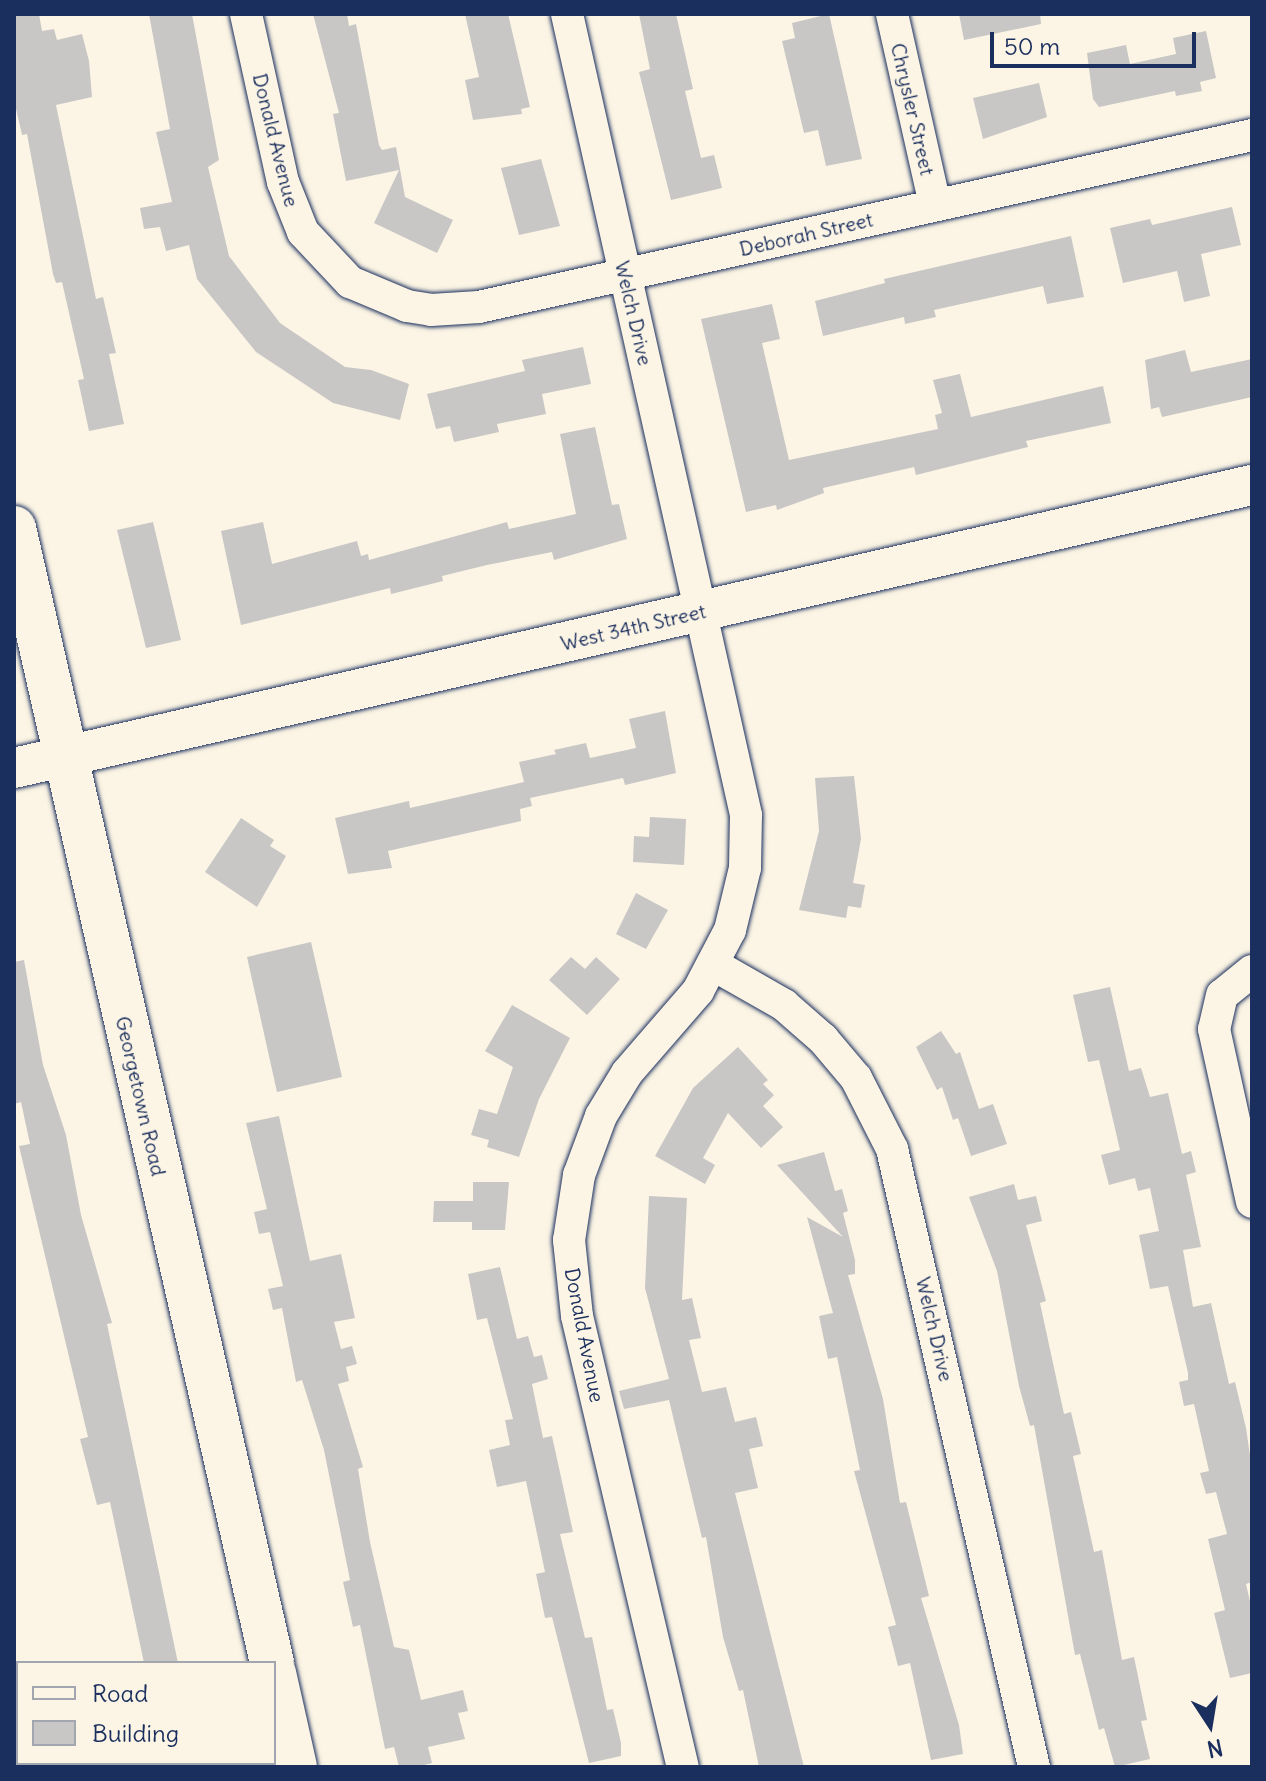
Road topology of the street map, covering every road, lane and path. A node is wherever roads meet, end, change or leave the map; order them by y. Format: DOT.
graph roads {
  1 [pos="246,14"];
  2 [pos="567,14"];
  3 [pos="892,14"];
  4 [pos="1252,135"];
  5 [pos="935,205"];
  6 [pos="625,274"];
  7 [pos="362,288"];
  8 [pos="1252,485"];
  9 [pos="14,528"];
  10 [pos="701,612"];
  11 [pos="64,756"];
  12 [pos="14,768"];
  13 [pos="714,965"];
  14 [pos="1252,971"];
  15 [pos="1252,1202"];
  16 [pos="272,1661"];
  17 [pos="276,1682"];
  18 [pos="295,1767"];
  19 [pos="683,1767"];
  20 [pos="1034,1767"];
  1 -- 7 [label="street, Donald Avenue"];
  2 -- 6 [label="street, Welch Drive"];
  3 -- 5 [label="street, Chrysler Street"];
  4 -- 5 [label="street, Deborah Street"];
  5 -- 6 [label="street, Deborah Street"];
  6 -- 7 [label="street, Deborah Street"];
  6 -- 10 [label="street, Welch Drive"];
  8 -- 10 [label="street, West 34th Street"];
  9 -- 11 [label="main road, Georgetown Road"];
  10 -- 11 [label="street, West 34th Street"];
  10 -- 13 [label="street, Donald Avenue"];
  11 -- 12 [label="street, West 34th Street"];
  11 -- 16 [label="main road, Georgetown Road"];
  13 -- 19 [label="street, Donald Avenue"];
  13 -- 20 [label="street, Welch Drive"];
  14 -- 15 [label="street"];
  17 -- 18 [label="main road"];
}
